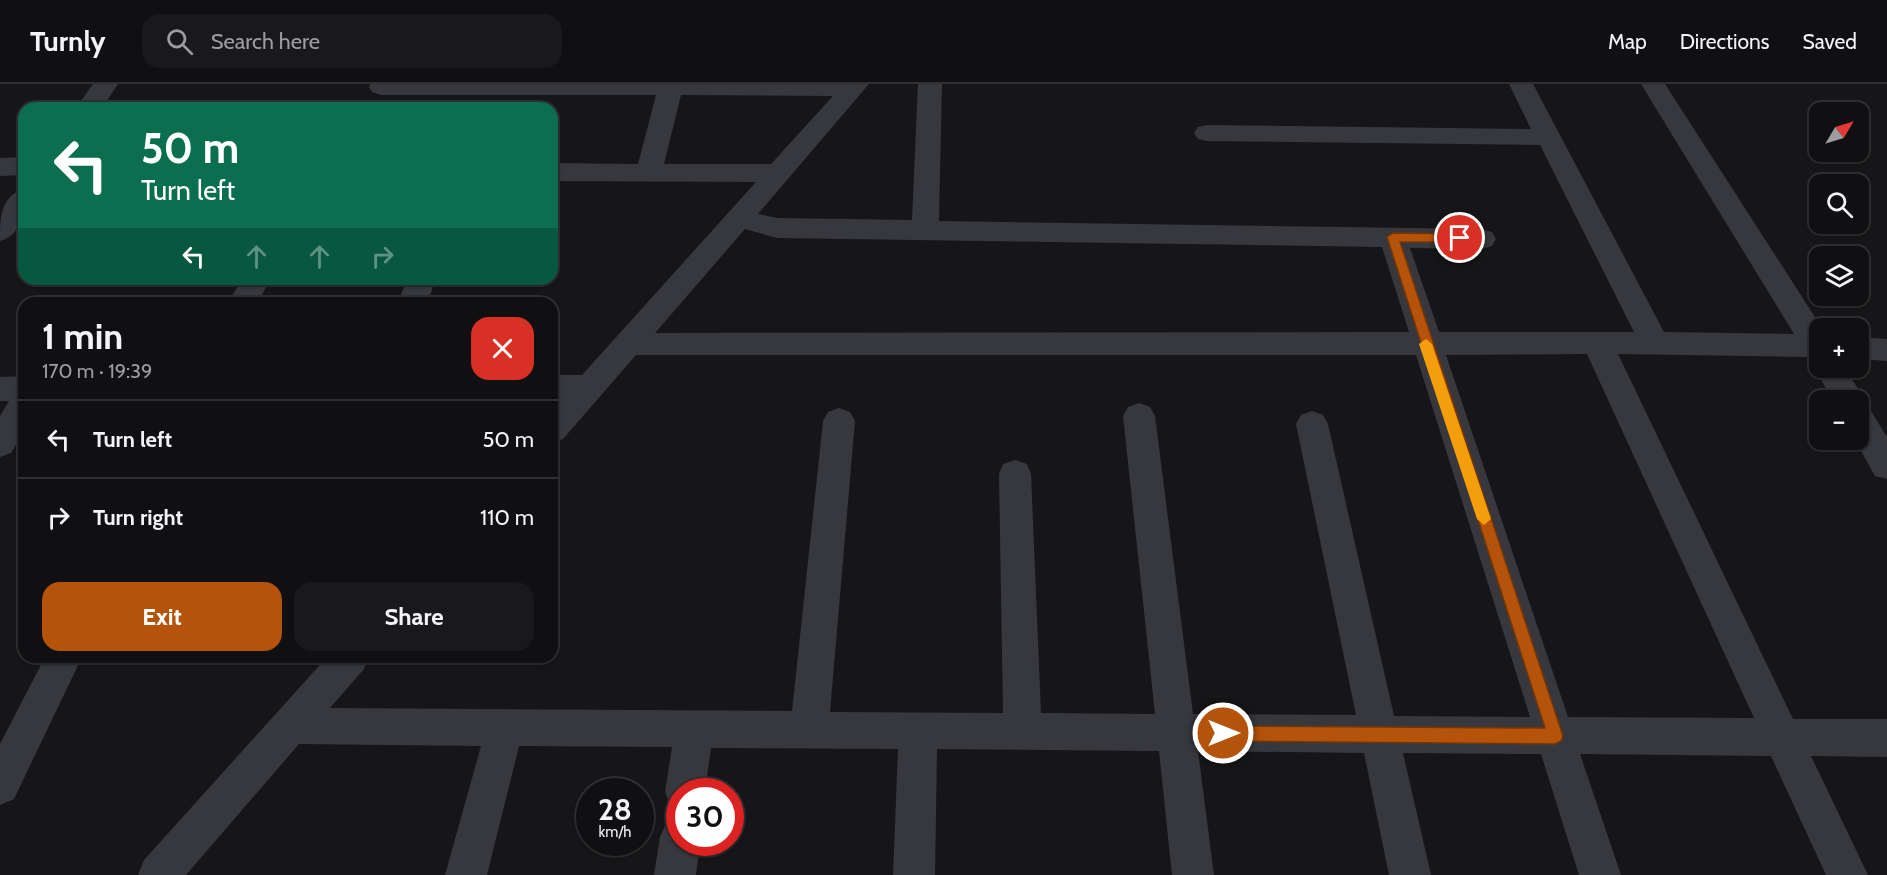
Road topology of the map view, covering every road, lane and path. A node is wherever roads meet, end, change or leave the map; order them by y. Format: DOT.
graph roads {
  1 [pos="106,84"];
  2 [pos="930,84"];
  3 [pos="1521,84"];
  4 [pos="1653,84"];
  5 [pos="671,85"];
  6 [pos="856,86"];
  7 [pos="381,87"];
  8 [pos="493,98"];
  9 [pos="93,102"];
  10 [pos="1208,133"];
  11 [pos="1549,137"];
  12 [pos="18,166"];
  13 [pos="0,167"];
  14 [pos="558,172"];
  15 [pos="649,172"];
  16 [pos="779,173"];
  17 [pos="18,206"];
  18 [pos="739,218"];
  19 [pos="925,230"];
  20 [pos="0,231"];
  21 [pos="1393,237"];
  22 [pos="1482,239"];
  23 [pos="1809,334"];
  24 [pos="1425,343"];
  25 [pos="1597,343"];
  26 [pos="1655,343"];
  27 [pos="628,344"];
  28 [pos="1869,349"];
  29 [pos="1887,350"];
  30 [pos="1809,352"];
  31 [pos="558,387"];
  32 [pos="590,387"];
  33 [pos="18,388"];
  34 [pos="0,389"];
  35 [pos="18,413"];
  36 [pos="1139,416"];
  37 [pos="839,421"];
  38 [pos="558,423"];
  39 [pos="1312,424"];
  40 [pos="1869,436"];
  41 [pos="0,444"];
  42 [pos="1887,466"];
  43 [pos="1015,474"];
  44 [pos="61,663"];
  45 [pos="346,663"];
  46 [pos="290,726"];
  47 [pos="505,727"];
  48 [pos="694,729"];
  49 [pos="809,730"];
  50 [pos="918,731"];
  51 [pos="1023,732"];
  52 [pos="1178,733"];
  53 [pos="1379,734"];
  54 [pos="1555,736"];
  55 [pos="1783,737"];
  56 [pos="1887,738"];
  57 [pos="687,778"];
  58 [pos="0,785"];
  59 [pos="678,856"];
  60 [pos="159,875"];
  61 [pos="466,875"];
  62 [pos="675,875"];
  63 [pos="914,875"];
  64 [pos="1194,875"];
  65 [pos="1410,875"];
  66 [pos="1600,875"];
  67 [pos="1847,875"];
  1 -- 9 [label="street"];
  2 -- 19 [label="street"];
  3 -- 11 [label="street"];
  4 -- 23 [label="street"];
  5 -- 6 [label="street"];
  5 -- 8 [label="street"];
  5 -- 15 [label="street"];
  6 -- 16 [label="street"];
  7 -- 8 [label="street"];
  10 -- 11 [label="street"];
  11 -- 26 [label="street"];
  12 -- 13 [label="street"];
  14 -- 15 [label="street"];
  15 -- 16 [label="street"];
  16 -- 18 [label="street"];
  17 -- 20 [label="street"];
  18 -- 19 [label="street"];
  18 -- 27 [label="street"];
  19 -- 21 [label="street"];
  21 -- 22 [label="street"];
  21 -- 24 [label="street"];
  24 -- 25 [label="street"];
  24 -- 27 [label="street"];
  24 -- 54 [label="street"];
  25 -- 26 [label="street"];
  25 -- 55 [label="street"];
  26 -- 30 [label="street"];
  27 -- 32 [label="street"];
  28 -- 29 [label="street"];
  31 -- 32 [label="street"];
  32 -- 38 [label="street"];
  33 -- 34 [label="street"];
  35 -- 41 [label="street"];
  36 -- 52 [label="street"];
  37 -- 49 [label="street"];
  39 -- 53 [label="street"];
  40 -- 42 [label="street"];
  43 -- 51 [label="street"];
  44 -- 58 [label="street"];
  45 -- 46 [label="street"];
  46 -- 47 [label="street"];
  46 -- 60 [label="street"];
  47 -- 48 [label="street"];
  47 -- 61 [label="street"];
  48 -- 49 [label="street"];
  48 -- 57 [label="street"];
  49 -- 50 [label="street"];
  50 -- 51 [label="street"];
  50 -- 63 [label="street"];
  51 -- 52 [label="street"];
  52 -- 53 [label="street"];
  52 -- 64 [label="street"];
  53 -- 54 [label="street"];
  53 -- 65 [label="street"];
  54 -- 55 [label="street"];
  54 -- 66 [label="street"];
  55 -- 56 [label="street"];
  55 -- 67 [label="street"];
  59 -- 62 [label="street"];
}
